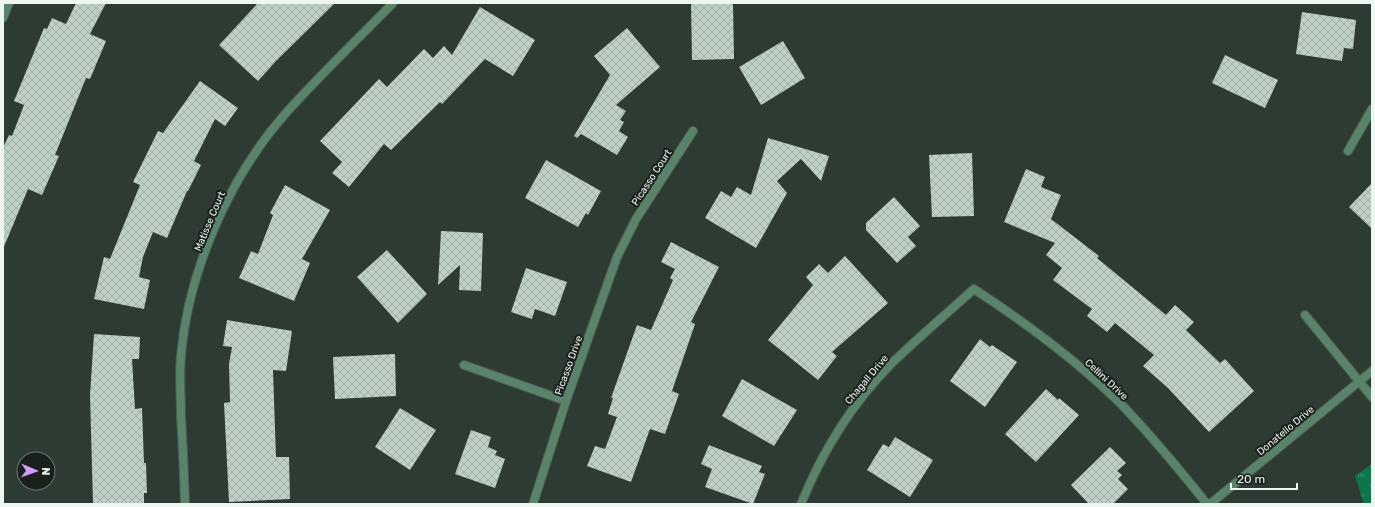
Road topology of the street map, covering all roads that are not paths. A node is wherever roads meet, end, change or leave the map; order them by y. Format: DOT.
graph roads {
  1 [pos="9,3"];
  2 [pos="393,3"];
  3 [pos="3,18"];
  4 [pos="1372,110"];
  5 [pos="693,131"];
  6 [pos="1348,151"];
  7 [pos="628,235"];
  8 [pos="974,289"];
  9 [pos="1305,315"];
  10 [pos="464,365"];
  11 [pos="1372,371"];
  12 [pos="1359,382"];
  13 [pos="1372,397"];
  14 [pos="566,401"];
  15 [pos="185,504"];
  16 [pos="533,504"];
  17 [pos="801,504"];
  18 [pos="1209,504"];
  1 -- 3 [label="street"];
  2 -- 15 [label="street, Matisse Court"];
  4 -- 6 [label="street"];
  5 -- 7 [label="street, Picasso Court"];
  7 -- 14 [label="street, Picasso Drive"];
  8 -- 17 [label="street, Chagall Drive"];
  8 -- 18 [label="street, Cellini Drive"];
  9 -- 12 [label="street"];
  10 -- 14 [label="street"];
  11 -- 12 [label="street, Donatello Drive"];
  12 -- 13 [label="street"];
  12 -- 18 [label="street, Donatello Drive"];
  14 -- 16 [label="street, Picasso Drive"];
}
